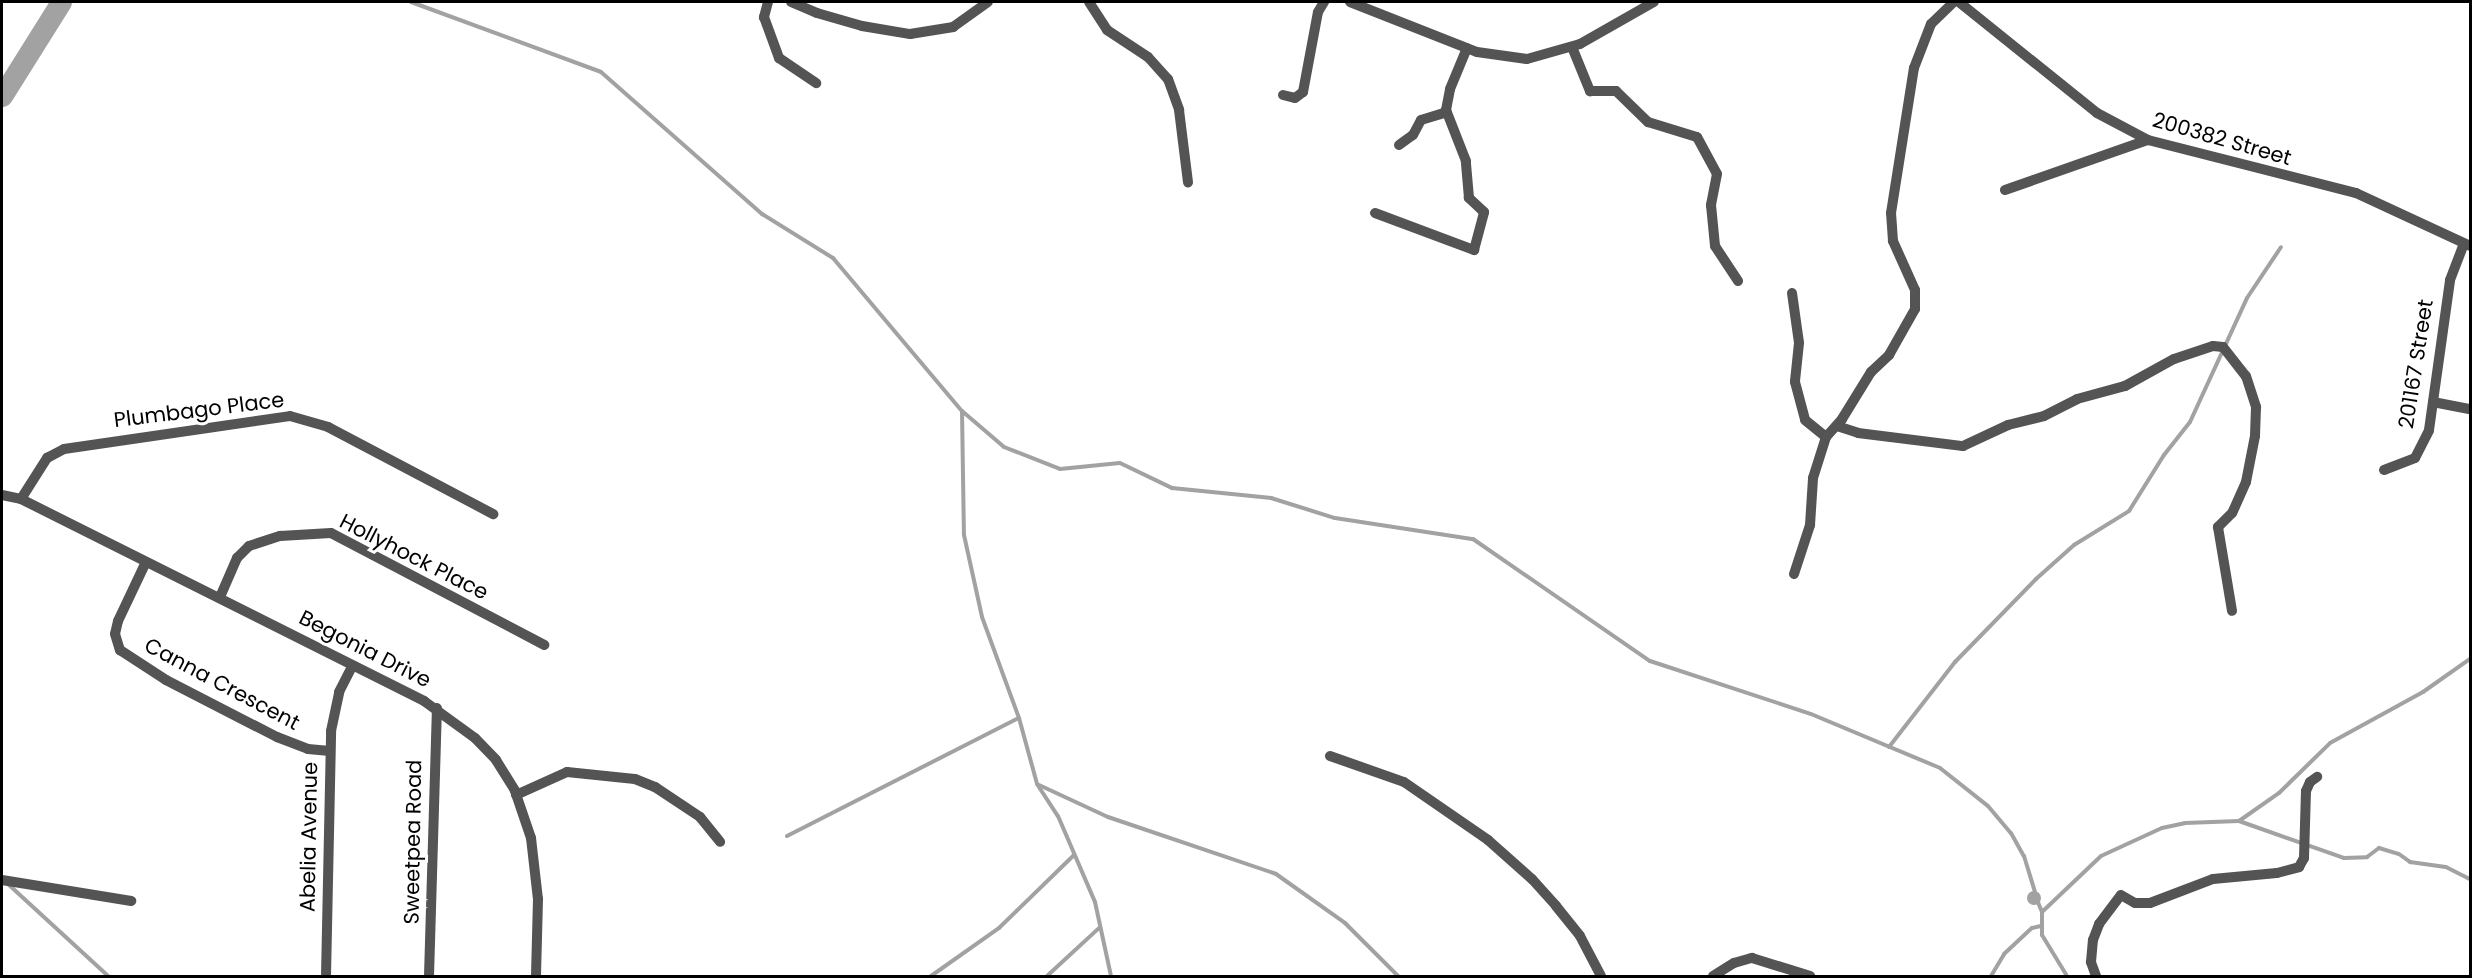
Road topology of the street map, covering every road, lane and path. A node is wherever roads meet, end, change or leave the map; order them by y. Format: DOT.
graph roads {
  1 [pos="768,2"];
  2 [pos="791,2"];
  3 [pos="988,2"];
  4 [pos="1089,2"];
  5 [pos="1324,2"];
  6 [pos="1350,2"];
  7 [pos="1654,2"];
  8 [pos="1954,2"];
  9 [pos="1959,2"];
  10 [pos="1374,7"];
  11 [pos="1572,47"];
  12 [pos="1467,48"];
  13 [pos="816,83"];
  14 [pos="1283,95"];
  15 [pos="1447,112"];
  16 [pos="2148,140"];
  17 [pos="1399,145"];
  18 [pos="1188,182"];
  19 [pos="2005,190"];
  20 [pos="1375,213"];
  21 [pos="2467,245"];
  22 [pos="1738,281"];
  23 [pos="1792,292"];
  24 [pos="2433,402"];
  25 [pos="2470,409"];
  26 [pos="1837,426"];
  27 [pos="1826,437"];
  28 [pos="2384,470"];
  29 [pos="2,495"];
  30 [pos="21,499"];
  31 [pos="493,514"];
  32 [pos="145,564"];
  33 [pos="1794,574"];
  34 [pos="220,597"];
  35 [pos="2232,611"];
  36 [pos="544,645"];
  37 [pos="352,666"];
  38 [pos="437,708"];
  39 [pos="330,751"];
  40 [pos="1330,756"];
  41 [pos="2317,777"];
  42 [pos="516,795"];
  43 [pos="720,842"];
  44 [pos="2,880"];
  45 [pos="131,901"];
  46 [pos="326,976"];
  47 [pos="429,976"];
  48 [pos="536,976"];
  49 [pos="1601,976"];
  50 [pos="1713,976"];
  51 [pos="1810,976"];
  52 [pos="2096,976"];
  1 -- 13 [label="street"];
  2 -- 3 [label="street"];
  4 -- 18 [label="street"];
  5 -- 14 [label="street"];
  6 -- 10 [label="street"];
  7 -- 11 [label="street"];
  8 -- 26 [label="street"];
  9 -- 16 [label="street, 200382 Street"];
  10 -- 12 [label="street"];
  11 -- 12 [label="street"];
  11 -- 22 [label="street"];
  12 -- 15 [label="street"];
  15 -- 17 [label="street"];
  15 -- 20 [label="street"];
  16 -- 19 [label="street"];
  16 -- 21 [label="street, 200382 Street"];
  21 -- 24 [label="street, 201167 Street"];
  23 -- 27 [label="street"];
  24 -- 25 [label="street"];
  24 -- 28 [label="street, 201167 Street"];
  26 -- 27 [label="street"];
  26 -- 35 [label="street"];
  27 -- 33 [label="street"];
  29 -- 30 [label="street, Begonia Drive"];
  30 -- 31 [label="street, Plumbago Place"];
  30 -- 32 [label="street, Begonia Drive"];
  32 -- 34 [label="street, Begonia Drive"];
  32 -- 39 [label="street, Canna Crescent"];
  34 -- 36 [label="street, Hollyhock Place"];
  34 -- 37 [label="street, Begonia Drive"];
  37 -- 38 [label="street, Begonia Drive"];
  37 -- 39 [label="street, Abelia Avenue"];
  38 -- 42 [label="street, Begonia Drive"];
  38 -- 47 [label="street, Sweetpea Road"];
  39 -- 46 [label="street, Abelia Avenue"];
  40 -- 49 [label="street"];
  41 -- 52 [label="street"];
  42 -- 43 [label="street"];
  42 -- 48 [label="street, Begonia Drive"];
  44 -- 45 [label="street"];
  50 -- 51 [label="street"];
}
